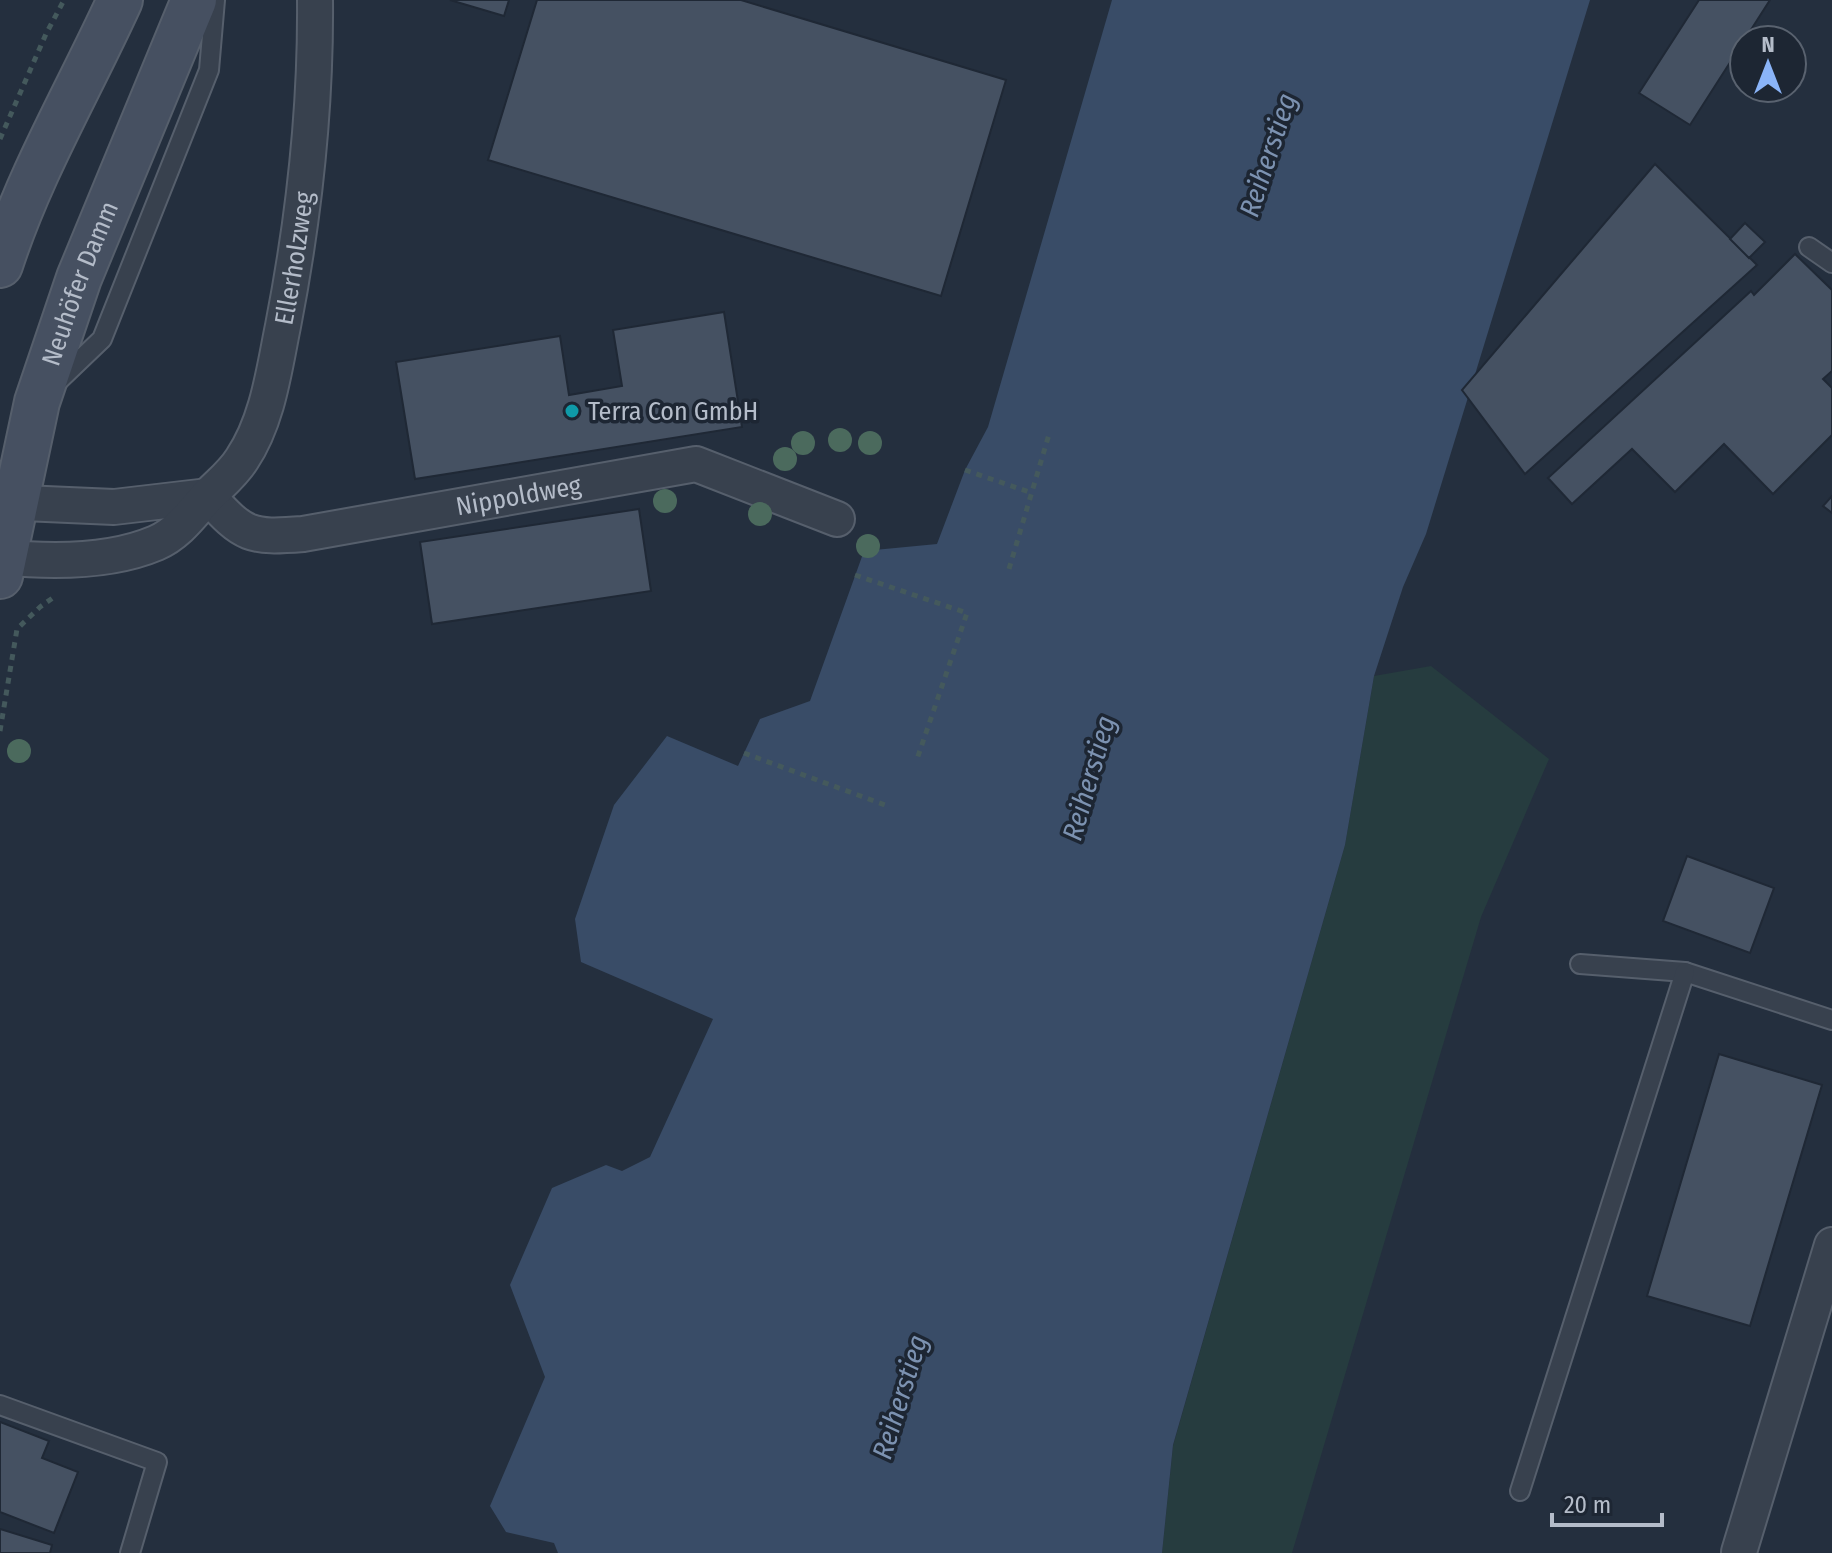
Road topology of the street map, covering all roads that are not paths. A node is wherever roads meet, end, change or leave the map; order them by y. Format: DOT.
graph roads {
  1 [pos="120,0"];
  2 [pos="194,0"];
  3 [pos="215,0"];
  4 [pos="315,0"];
  5 [pos="1809,247"];
  6 [pos="1832,263"];
  7 [pos="0,265"];
  8 [pos="37,402"];
  9 [pos="208,496"];
  10 [pos="8,503"];
  11 [pos="837,519"];
  12 [pos="1,563"];
  13 [pos="1580,964"];
  14 [pos="1685,972"];
  15 [pos="1832,1020"];
  16 [pos="1832,1245"];
  17 [pos="0,1405"];
  18 [pos="1520,1491"];
  19 [pos="130,1553"];
  20 [pos="1739,1553"];
  1 -- 7 [label="main road"];
  2 -- 8 [label="main road, Neuhöfer Damm"];
  3 -- 8 [label="lane"];
  4 -- 9 [label="street, Ellerholzweg"];
  5 -- 6 [label="lane"];
  8 -- 10 [label="main road, Neuhöfer Damm"];
  9 -- 10 [label="street"];
  9 -- 11 [label="street, Nippoldweg"];
  9 -- 12 [label="street, Ellerholzweg"];
  10 -- 12 [label="main road, Neuhöfer Damm"];
  13 -- 14 [label="lane"];
  14 -- 15 [label="lane"];
  14 -- 18 [label="lane"];
  16 -- 20 [label="street"];
  17 -- 19 [label="lane"];
}
